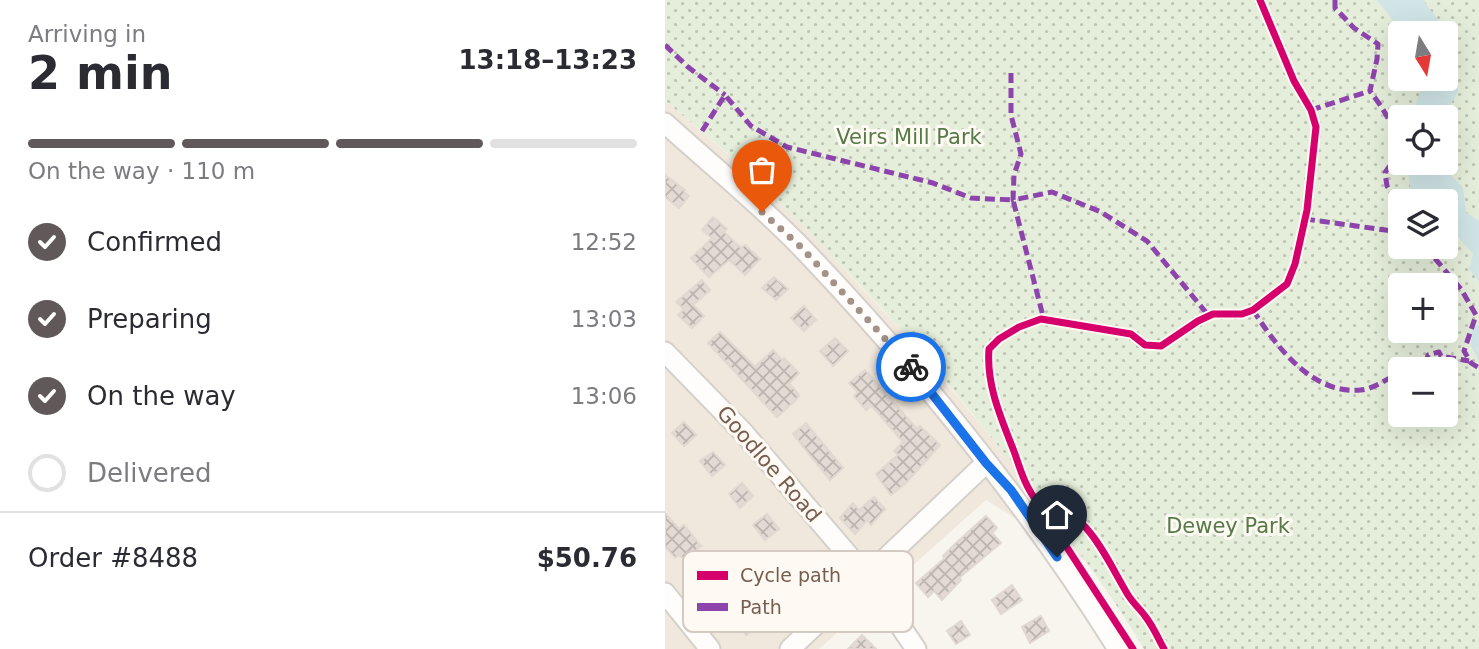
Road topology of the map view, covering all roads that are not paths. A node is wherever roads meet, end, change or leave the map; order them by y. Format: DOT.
graph roads {
  1 [pos="665,123"];
  2 [pos="665,352"];
  3 [pos="986,463"];
  4 [pos="845,551"];
  5 [pos="894,551"];
  6 [pos="665,593"];
  7 [pos="683,615"];
  8 [pos="696,632"];
  9 [pos="808,632"];
  10 [pos="904,632"];
  11 [pos="710,649"];
  12 [pos="790,649"];
  13 [pos="916,649"];
  14 [pos="1118,649"];
  1 -- 3 [label="street"];
  2 -- 4 [label="street, Goodloe Road"];
  3 -- 5 [label="street"];
  3 -- 14 [label="street"];
  6 -- 7 [label="street"];
  8 -- 11 [label="street"];
  9 -- 12 [label="street"];
  10 -- 13 [label="street, Goodloe Road"];
}
